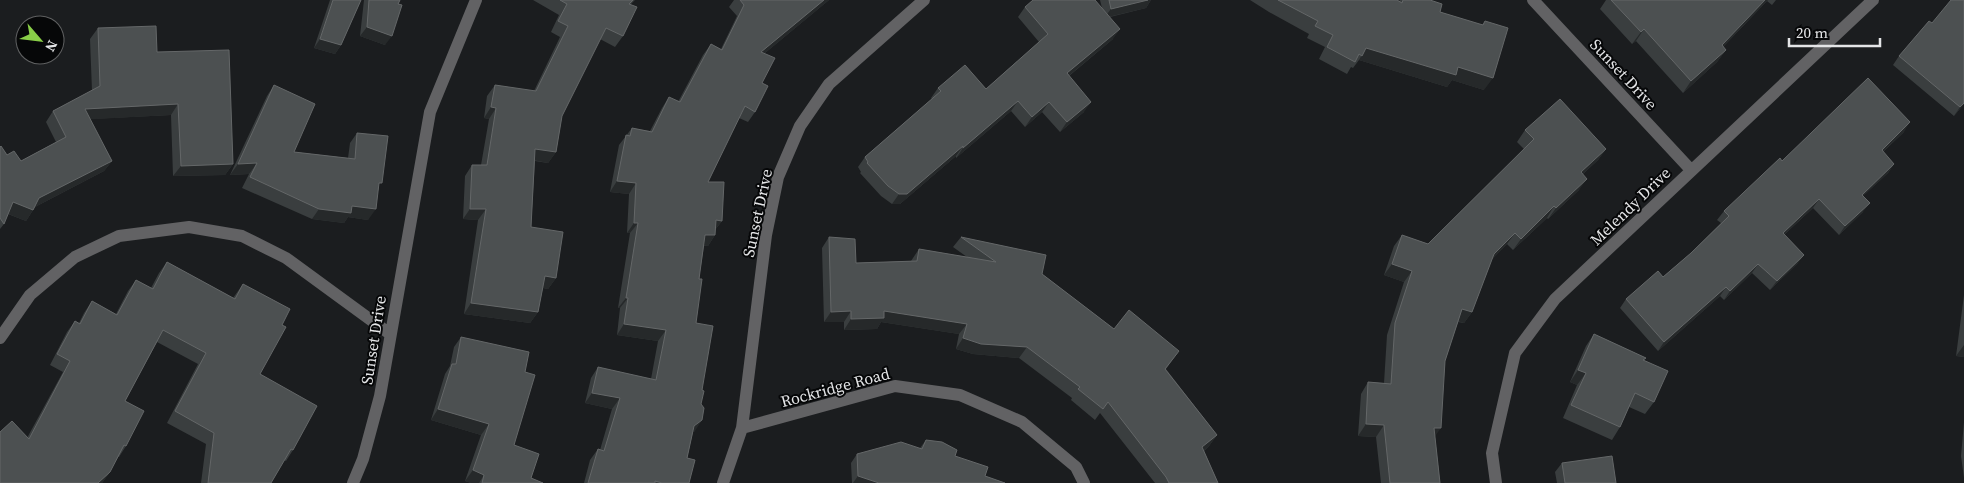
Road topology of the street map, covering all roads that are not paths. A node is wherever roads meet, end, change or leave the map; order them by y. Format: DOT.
graph roads {
  1 [pos="476,0"];
  2 [pos="924,0"];
  3 [pos="1533,0"];
  4 [pos="1873,0"];
  5 [pos="1691,170"];
  6 [pos="390,334"];
  7 [pos="0,338"];
  8 [pos="742,428"];
  9 [pos="352,483"];
  10 [pos="723,483"];
  11 [pos="1084,483"];
  12 [pos="1496,483"];
  1 -- 6 [label="street, Sunset Drive"];
  2 -- 8 [label="street, Sunset Drive"];
  3 -- 5 [label="street, Sunset Drive"];
  4 -- 5 [label="street, Melendy Drive"];
  5 -- 12 [label="street, Melendy Drive"];
  6 -- 7 [label="street"];
  6 -- 9 [label="street, Sunset Drive"];
  8 -- 10 [label="street, Sunset Drive"];
  8 -- 11 [label="street, Rockridge Road"];
}
